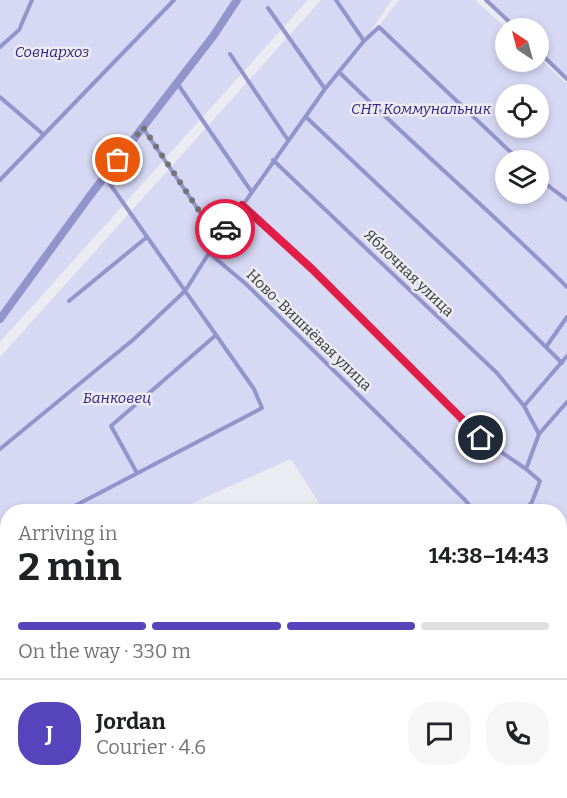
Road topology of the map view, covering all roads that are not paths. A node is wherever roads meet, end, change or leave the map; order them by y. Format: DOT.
graph roads {
  1 [pos="32,0"];
  2 [pos="174,0"];
  3 [pos="237,0"];
  4 [pos="336,0"];
  5 [pos="486,0"];
  6 [pos="268,8"];
  7 [pos="505,18"];
  8 [pos="364,41"];
  9 [pos="0,47"];
  10 [pos="230,54"];
  11 [pos="549,62"];
  12 [pos="339,72"];
  13 [pos="567,79"];
  14 [pos="177,83"];
  15 [pos="325,89"];
  16 [pos="0,97"];
  17 [pos="306,117"];
  18 [pos="143,127"];
  19 [pos="44,135"];
  20 [pos="288,140"];
  21 [pos="508,150"];
  22 [pos="273,160"];
  23 [pos="105,176"];
  24 [pos="0,180"];
  25 [pos="549,186"];
  26 [pos="251,191"];
  27 [pos="567,200"];
  28 [pos="242,205"];
  29 [pos="147,237"];
  30 [pos="218,239"];
  31 [pos="209,253"];
  32 [pos="567,287"];
  33 [pos="185,291"];
  34 [pos="69,301"];
  35 [pos="567,317"];
  36 [pos="0,319"];
  37 [pos="216,335"];
  38 [pos="546,347"];
  39 [pos="567,356"];
  40 [pos="562,363"];
  41 [pos="567,402"];
  42 [pos="524,406"];
  43 [pos="539,434"];
  44 [pos="0,448"];
  45 [pos="526,469"];
  46 [pos="137,473"];
  47 [pos="78,504"];
  48 [pos="468,504"];
  49 [pos="530,504"];
  1 -- 9 [label="lane"];
  2 -- 19 [label="lane"];
  3 -- 14 [label="street"];
  4 -- 8 [label="lane"];
  5 -- 7 [label="lane"];
  6 -- 15 [label="lane"];
  8 -- 12 [label="lane"];
  8 -- 21 [label="lane"];
  10 -- 20 [label="lane"];
  11 -- 13 [label="lane"];
  12 -- 15 [label="lane"];
  12 -- 32 [label="lane"];
  14 -- 18 [label="street"];
  14 -- 26 [label="lane"];
  15 -- 17 [label="lane"];
  16 -- 19 [label="lane"];
  17 -- 20 [label="lane"];
  17 -- 38 [label="lane"];
  18 -- 23 [label="street"];
  18 -- 30 [label="lane"];
  19 -- 24 [label="lane"];
  20 -- 22 [label="lane"];
  22 -- 26 [label="lane"];
  22 -- 42 [label="lane, Яблочная улица"];
  23 -- 29 [label="lane"];
  23 -- 36 [label="street"];
  25 -- 27 [label="lane"];
  26 -- 28 [label="lane"];
  28 -- 30 [label="lane"];
  28 -- 45 [label="lane"];
  29 -- 33 [label="lane"];
  29 -- 34 [label="lane"];
  30 -- 31 [label="lane"];
  31 -- 33 [label="lane"];
  31 -- 48 [label="lane, Ново-Вишнёвая улица"];
  33 -- 37 [label="lane"];
  33 -- 44 [label="lane"];
  35 -- 38 [label="lane"];
  37 -- 46 [label="lane"];
  37 -- 46 [label="lane"];
  38 -- 40 [label="lane"];
  39 -- 40 [label="lane"];
  40 -- 42 [label="lane"];
  41 -- 43 [label="lane"];
  42 -- 43 [label="lane, Яблочная улица"];
  43 -- 45 [label="lane"];
  45 -- 49 [label="lane"];
  46 -- 47 [label="lane"];
}
